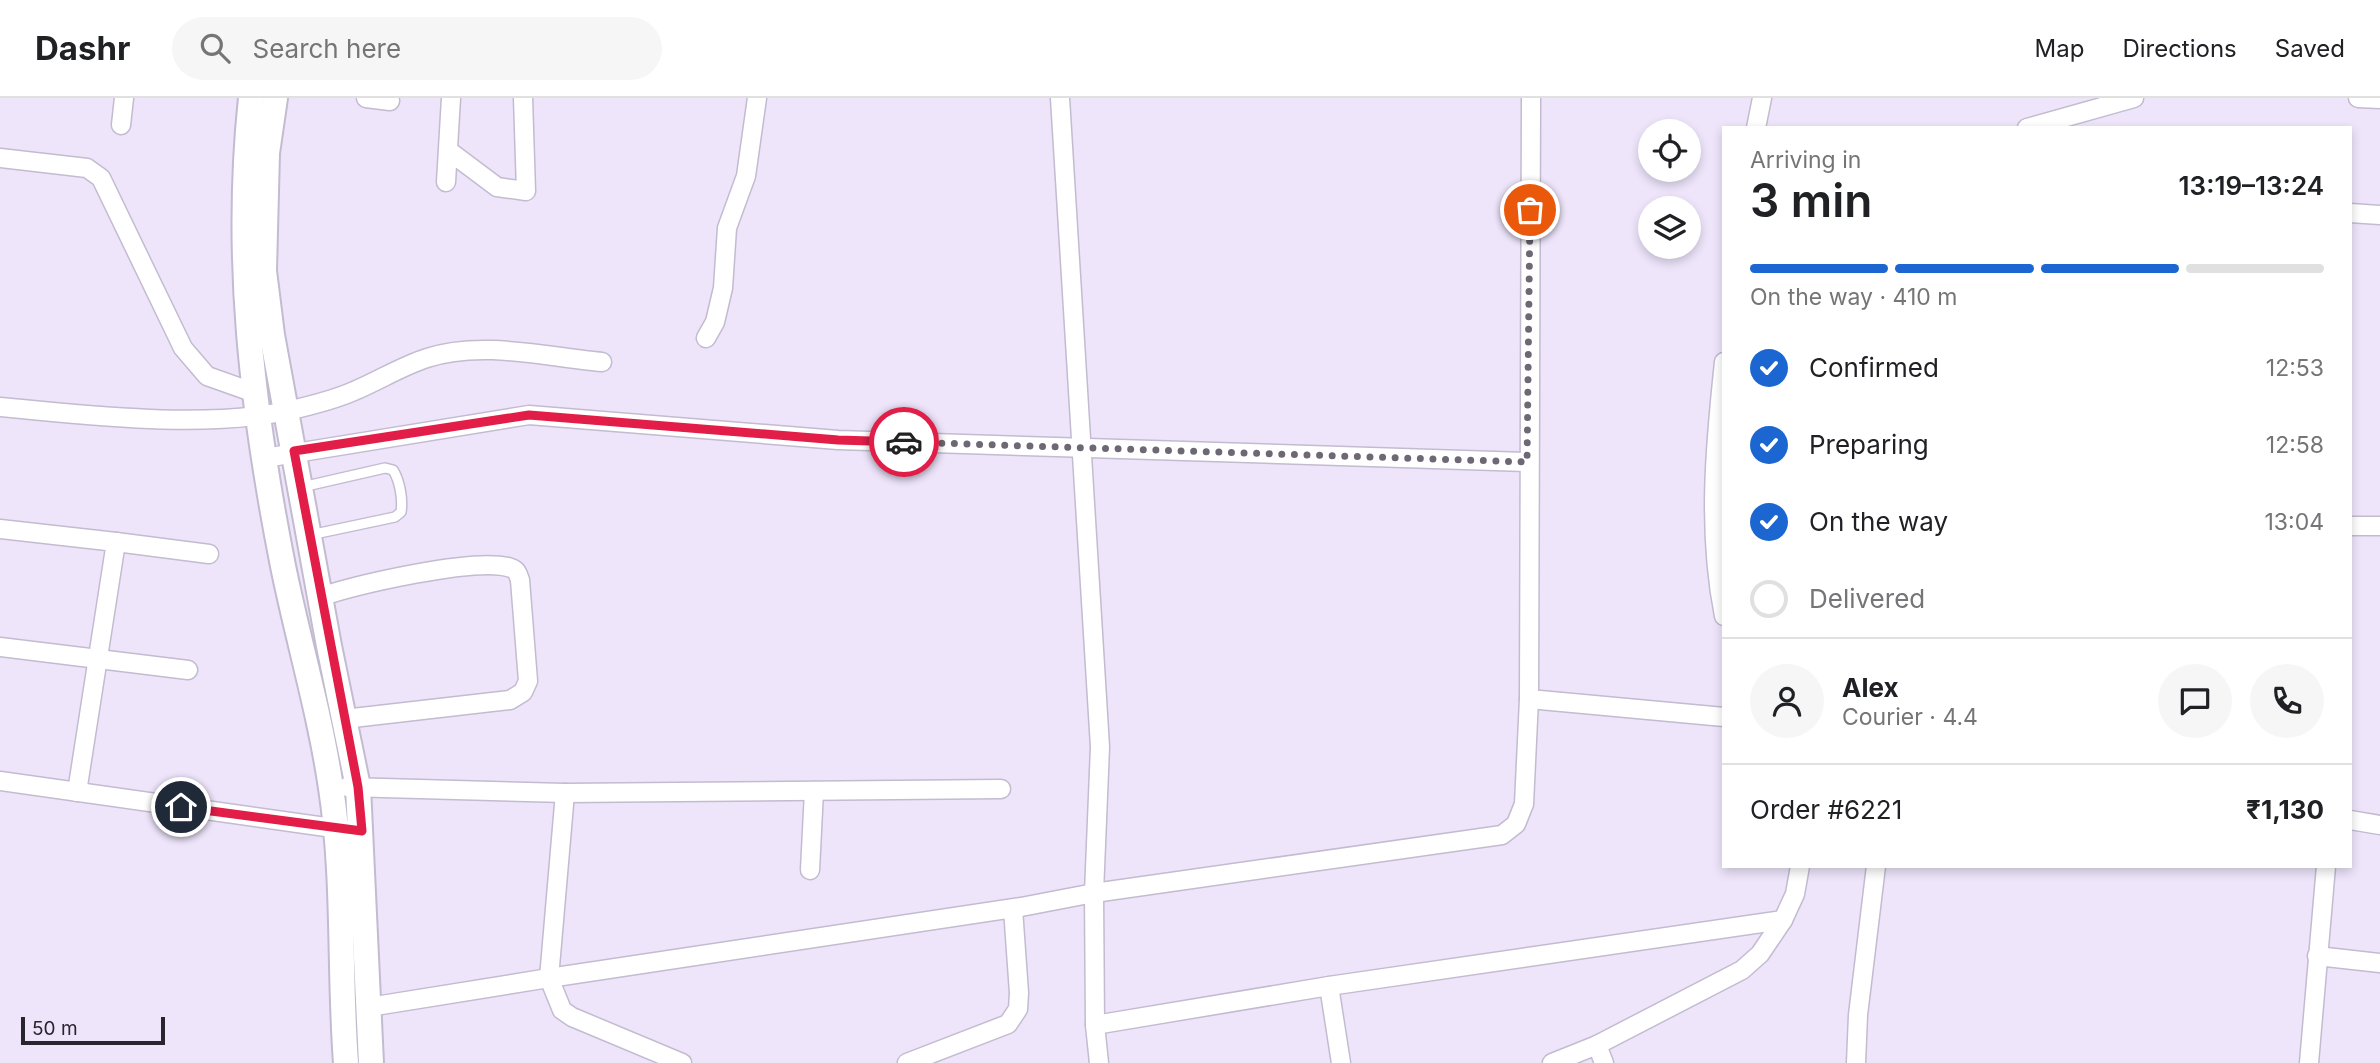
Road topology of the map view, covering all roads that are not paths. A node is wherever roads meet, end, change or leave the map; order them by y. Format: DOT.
graph roads {
  1 [pos="124,98"];
  2 [pos="251,98"];
  3 [pos="275,98"];
  4 [pos="366,98"];
  5 [pos="451,98"];
  6 [pos="523,98"];
  7 [pos="757,98"];
  8 [pos="1060,98"];
  9 [pos="1531,98"];
  10 [pos="1762,98"];
  11 [pos="2134,98"];
  12 [pos="2358,98"];
  13 [pos="2380,99"];
  14 [pos="390,102"];
  15 [pos="2077,121"];
  16 [pos="121,125"];
  17 [pos="1756,126"];
  18 [pos="2041,126"];
  19 [pos="449,151"];
  20 [pos="0,158"];
  21 [pos="446,182"];
  22 [pos="2352,213"];
  23 [pos="2380,215"];
  24 [pos="706,338"];
  25 [pos="602,362"];
  26 [pos="1722,381"];
  27 [pos="256,404"];
  28 [pos="0,407"];
  29 [pos="286,411"];
  30 [pos="1082,447"];
  31 [pos="294,451"];
  32 [pos="265,458"];
  33 [pos="1527,462"];
  34 [pos="300,488"];
  35 [pos="2352,526"];
  36 [pos="2380,526"];
  37 [pos="0,529"];
  38 [pos="309,535"];
  39 [pos="116,542"];
  40 [pos="209,554"];
  41 [pos="320,597"];
  42 [pos="1722,600"];
  43 [pos="0,647"];
  44 [pos="97,658"];
  45 [pos="188,670"];
  46 [pos="1529,699"];
  47 [pos="1722,718"];
  48 [pos="344,719"];
  49 [pos="0,782"];
  50 [pos="331,787"];
  51 [pos="358,787"];
  52 [pos="1001,789"];
  53 [pos="77,792"];
  54 [pos="814,792"];
  55 [pos="565,793"];
  56 [pos="2352,820"];
  57 [pos="2380,825"];
  58 [pos="336,829"];
  59 [pos="362,831"];
  60 [pos="1800,868"];
  61 [pos="1876,868"];
  62 [pos="2326,868"];
  63 [pos="810,870"];
  64 [pos="1094,893"];
  65 [pos="1013,909"];
  66 [pos="1783,920"];
  67 [pos="2317,956"];
  68 [pos="2380,963"];
  69 [pos="549,978"];
  70 [pos="1329,986"];
  71 [pos="369,1007"];
  72 [pos="1095,1025"];
  73 [pos="1597,1045"];
  74 [pos="346,1063"];
  75 [pos="371,1063"];
  76 [pos="682,1063"];
  77 [pos="907,1063"];
  78 [pos="1099,1063"];
  79 [pos="1341,1063"];
  80 [pos="1552,1063"];
  81 [pos="1604,1063"];
  82 [pos="1856,1063"];
  83 [pos="2309,1063"];
  1 -- 16 [label="street"];
  2 -- 27 [label="street"];
  3 -- 29 [label="street"];
  4 -- 14 [label="street"];
  5 -- 19 [label="street"];
  6 -- 19 [label="street"];
  7 -- 24 [label="street"];
  8 -- 30 [label="street"];
  9 -- 33 [label="street"];
  10 -- 17 [label="street"];
  11 -- 15 [label="street"];
  12 -- 13 [label="street"];
  15 -- 18 [label="street"];
  19 -- 21 [label="street"];
  20 -- 27 [label="street"];
  22 -- 23 [label="street"];
  25 -- 29 [label="street"];
  26 -- 42 [label="street"];
  27 -- 28 [label="street"];
  27 -- 29 [label="street"];
  27 -- 32 [label="street"];
  29 -- 31 [label="street"];
  30 -- 31 [label="street"];
  30 -- 33 [label="street"];
  30 -- 64 [label="street"];
  31 -- 32 [label="street"];
  31 -- 34 [label="street"];
  32 -- 50 [label="street"];
  33 -- 46 [label="street"];
  34 -- 38 [label="street"];
  34 -- 38 [label="lane"];
  35 -- 36 [label="street"];
  37 -- 39 [label="street"];
  38 -- 41 [label="street"];
  39 -- 40 [label="street"];
  39 -- 44 [label="street"];
  41 -- 48 [label="street"];
  41 -- 48 [label="street"];
  43 -- 44 [label="street"];
  44 -- 45 [label="street"];
  44 -- 53 [label="street"];
  46 -- 47 [label="street"];
  46 -- 64 [label="street"];
  48 -- 51 [label="street"];
  49 -- 53 [label="street"];
  50 -- 51 [label="street"];
  50 -- 58 [label="street"];
  51 -- 55 [label="street"];
  51 -- 59 [label="street"];
  52 -- 54 [label="street"];
  53 -- 58 [label="street"];
  54 -- 55 [label="street"];
  54 -- 63 [label="street"];
  55 -- 69 [label="street"];
  56 -- 57 [label="street"];
  58 -- 59 [label="street"];
  58 -- 74 [label="street"];
  59 -- 71 [label="street"];
  60 -- 66 [label="street"];
  61 -- 82 [label="street"];
  62 -- 67 [label="street"];
  64 -- 65 [label="street"];
  64 -- 72 [label="street"];
  65 -- 69 [label="street"];
  65 -- 77 [label="street"];
  66 -- 70 [label="street"];
  66 -- 73 [label="street"];
  67 -- 68 [label="street"];
  67 -- 83 [label="street"];
  69 -- 71 [label="street"];
  69 -- 76 [label="street"];
  70 -- 72 [label="street"];
  70 -- 79 [label="street"];
  71 -- 75 [label="street"];
  72 -- 78 [label="street"];
  73 -- 80 [label="street"];
  73 -- 81 [label="street"];
}
